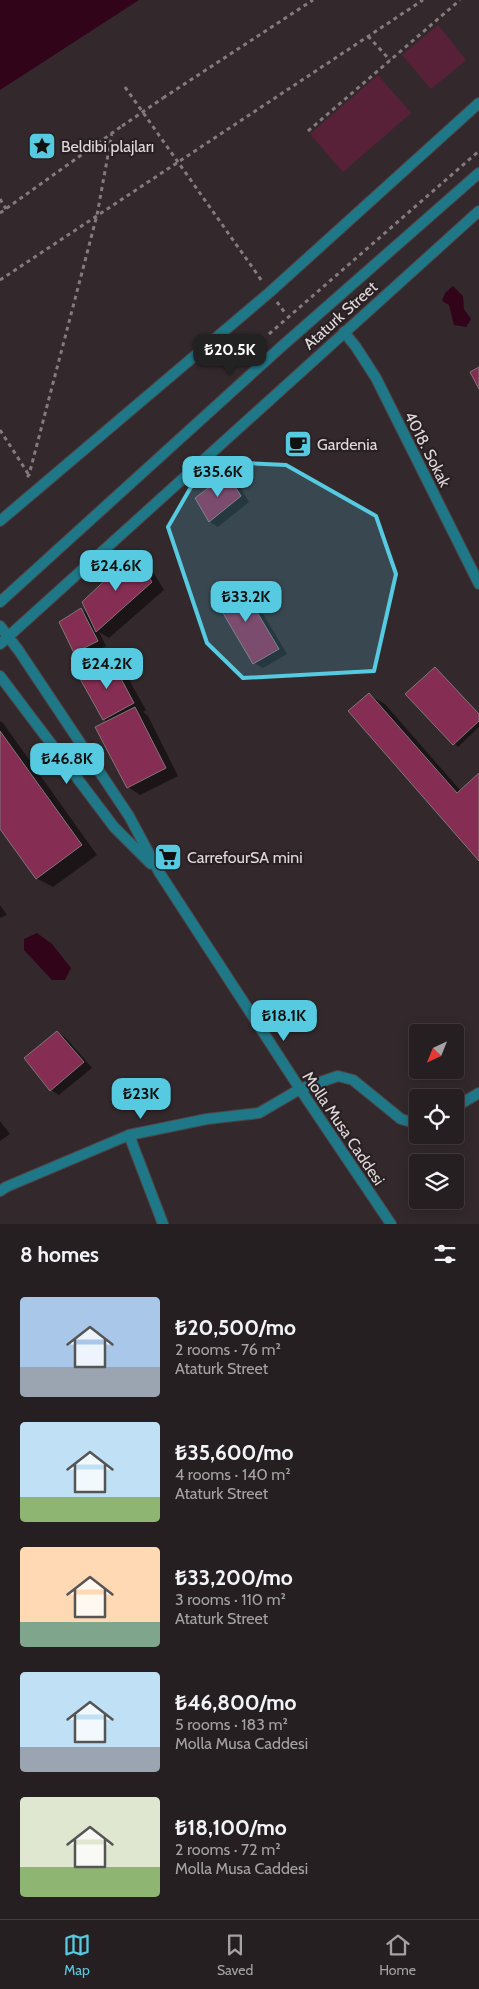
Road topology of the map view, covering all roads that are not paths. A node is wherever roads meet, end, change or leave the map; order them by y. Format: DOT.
graph roads {
  1 [pos="479,103"];
  2 [pos="479,173"];
  3 [pos="479,211"];
  4 [pos="344,332"];
  5 [pos="0,521"];
  6 [pos="479,584"];
  7 [pos="0,602"];
  8 [pos="0,626"];
  9 [pos="4,640"];
  10 [pos="0,676"];
  11 [pos="159,872"];
  12 [pos="300,1089"];
  13 [pos="479,1093"];
  14 [pos="464,1102"];
  15 [pos="409,1121"];
  16 [pos="129,1135"];
  17 [pos="0,1191"];
  18 [pos="163,1224"];
  19 [pos="391,1224"];
  1 -- 5 [label="street"];
  2 -- 7 [label="street, Ataturk Street"];
  3 -- 4 [label="street, Ataturk Street"];
  4 -- 6 [label="street, 4018. Sokak"];
  4 -- 9 [label="street, Ataturk Street"];
  8 -- 9 [label="street"];
  9 -- 11 [label="street"];
  10 -- 11 [label="street"];
  11 -- 12 [label="street, Molla Musa Caddesi"];
  12 -- 15 [label="street"];
  12 -- 16 [label="street"];
  12 -- 19 [label="street, Molla Musa Caddesi"];
  13 -- 14 [label="street"];
  16 -- 17 [label="street"];
  16 -- 18 [label="street"];
}
